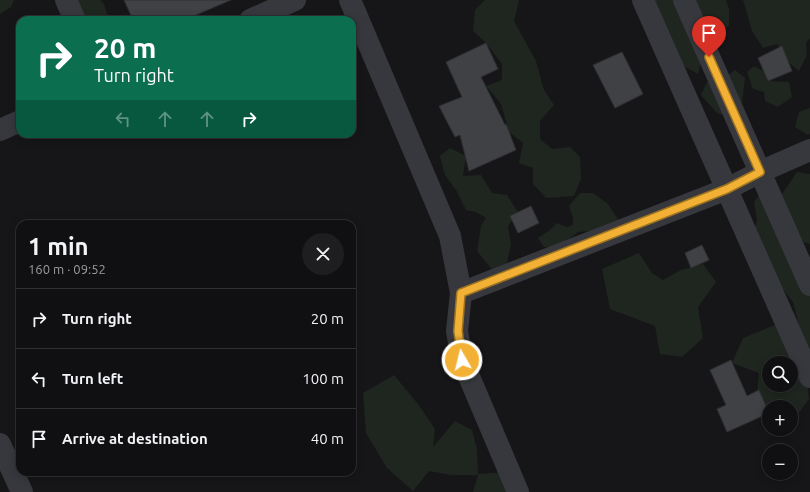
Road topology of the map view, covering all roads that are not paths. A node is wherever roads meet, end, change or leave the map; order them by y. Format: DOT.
graph roads {
  1 [pos="66,0"];
  2 [pos="295,0"];
  3 [pos="350,0"];
  4 [pos="643,0"];
  5 [pos="684,0"];
  6 [pos="73,16"];
  7 [pos="259,16"];
  8 [pos="16,123"];
  9 [pos="0,130"];
  10 [pos="810,150"];
  11 [pos="760,172"];
  12 [pos="727,189"];
  13 [pos="810,285"];
  14 [pos="461,293"];
  15 [pos="810,377"];
  16 [pos="0,444"];
  17 [pos="22,492"];
  18 [pos="518,492"];
  1 -- 6 [label="street"];
  2 -- 7 [label="street"];
  3 -- 14 [label="street"];
  4 -- 12 [label="street"];
  5 -- 11 [label="street"];
  8 -- 9 [label="street"];
  10 -- 11 [label="street"];
  11 -- 12 [label="street"];
  11 -- 13 [label="street"];
  12 -- 14 [label="street"];
  12 -- 15 [label="street"];
  14 -- 18 [label="street"];
  16 -- 17 [label="street"];
}
